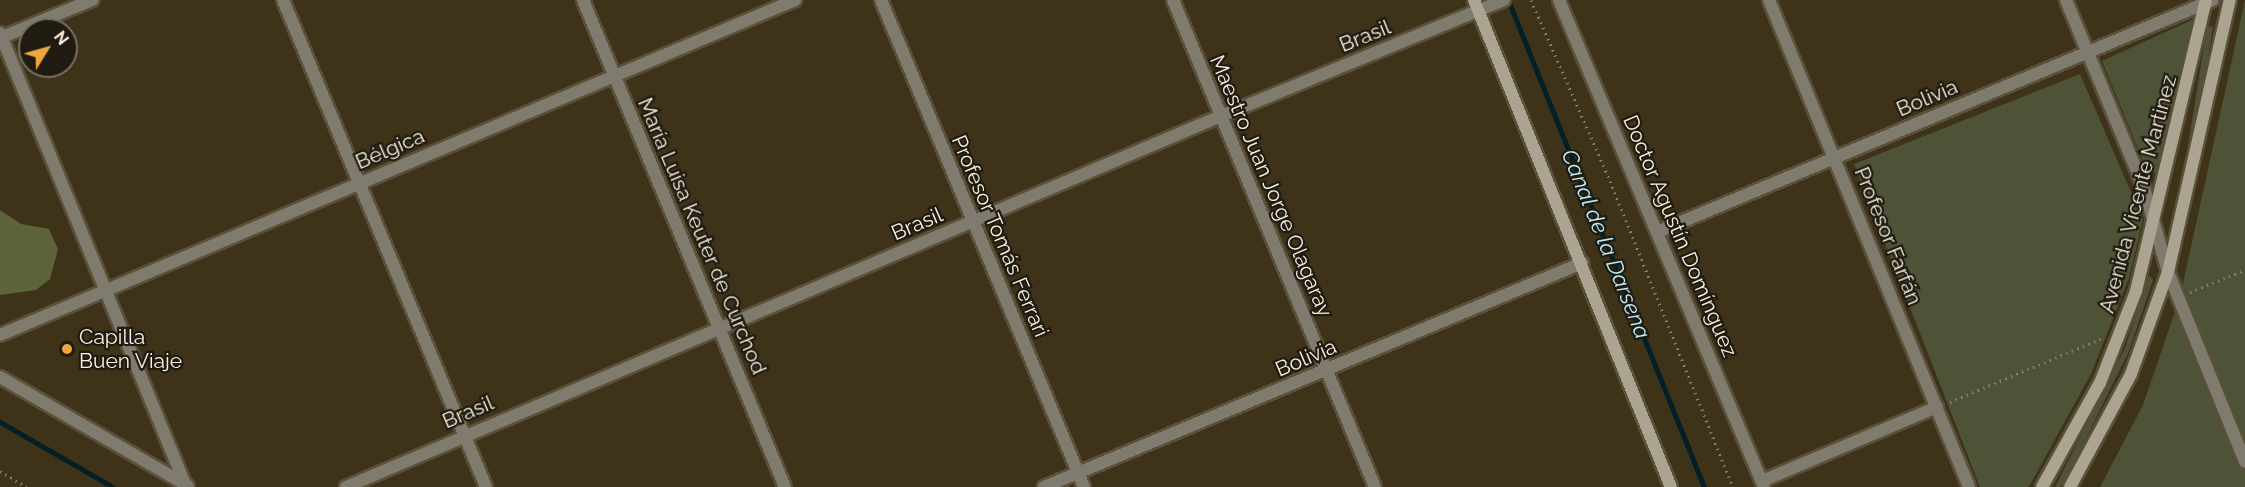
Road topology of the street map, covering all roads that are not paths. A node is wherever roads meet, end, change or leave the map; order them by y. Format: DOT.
graph roads {
  1 [pos="92,0"];
  2 [pos="283,0"];
  3 [pos="583,0"];
  4 [pos="795,0"];
  5 [pos="881,0"];
  6 [pos="1173,0"];
  7 [pos="1504,0"];
  8 [pos="1560,0"];
  9 [pos="1769,0"];
  10 [pos="2066,0"];
  11 [pos="2230,0"];
  12 [pos="2208,1"];
  13 [pos="1476,5"];
  14 [pos="1,36"];
  15 [pos="2087,52"];
  16 [pos="615,76"];
  17 [pos="1221,116"];
  18 [pos="1835,159"];
  19 [pos="359,182"];
  20 [pos="2154,220"];
  21 [pos="973,222"];
  22 [pos="1657,232"];
  23 [pos="1582,263"];
  24 [pos="2168,273"];
  25 [pos="107,292"];
  26 [pos="719,328"];
  27 [pos="0,335"];
  28 [pos="1327,370"];
  29 [pos="0,377"];
  30 [pos="1937,407"];
  31 [pos="464,435"];
  32 [pos="2245,462"];
  33 [pos="1078,473"];
  34 [pos="1763,484"];
  35 [pos="187,486"];
  36 [pos="346,487"];
  37 [pos="486,487"];
  38 [pos="785,487"];
  39 [pos="1044,487"];
  40 [pos="1083,487"];
  41 [pos="1375,487"];
  42 [pos="1671,487"];
  43 [pos="1969,487"];
  44 [pos="2042,487"];
  45 [pos="2070,487"];
  1 -- 14 [label="street"];
  2 -- 19 [label="street"];
  3 -- 16 [label="street, María Luisa Keuter de Curchod"];
  4 -- 16 [label="street, Bélgica"];
  5 -- 21 [label="street, Profesor Tomás Ferrari"];
  6 -- 17 [label="street, Maestro Juan Jorge Olagaray"];
  7 -- 13 [label="street, Brasil"];
  8 -- 22 [label="street, Doctor Agustín Domínguez"];
  9 -- 18 [label="street, Profesor Farfán"];
  10 -- 15 [label="street"];
  11 -- 24 [label="main road, Avenida Vicente Martinez"];
  12 -- 15 [label="street, Bolivia"];
  12 -- 20 [label="main road, Avenida Vicente Martinez"];
  13 -- 17 [label="street, Brasil"];
  13 -- 23 [label="main road"];
  14 -- 25 [label="street"];
  15 -- 18 [label="street, Bolivia"];
  15 -- 20 [label="street"];
  16 -- 19 [label="street, Bélgica"];
  16 -- 26 [label="street, María Luisa Keuter de Curchod"];
  17 -- 21 [label="street, Brasil"];
  17 -- 28 [label="street, Maestro Juan Jorge Olagaray"];
  18 -- 22 [label="street, Bolivia"];
  18 -- 30 [label="street, Profesor Farfán"];
  19 -- 25 [label="street, Bélgica"];
  19 -- 31 [label="street"];
  20 -- 24 [label="street"];
  20 -- 44 [label="main road, Avenida Vicente Martinez"];
  21 -- 26 [label="street, Brasil"];
  21 -- 33 [label="street, Profesor Tomás Ferrari"];
  22 -- 34 [label="street, Doctor Agustín Domínguez"];
  23 -- 28 [label="street, Bolivia"];
  23 -- 42 [label="main road"];
  24 -- 32 [label="street"];
  24 -- 45 [label="main road, Avenida Vicente Martinez"];
  25 -- 27 [label="street, Bélgica"];
  25 -- 35 [label="street"];
  26 -- 31 [label="street, Brasil"];
  26 -- 38 [label="street, María Luisa Keuter de Curchod"];
  28 -- 33 [label="street, Bolivia"];
  28 -- 41 [label="street, Maestro Juan Jorge Olagaray"];
  29 -- 35 [label="street"];
  30 -- 34 [label="street"];
  30 -- 43 [label="street, Profesor Farfán"];
  31 -- 36 [label="street, Brasil"];
  31 -- 37 [label="street"];
  33 -- 39 [label="street, Bolivia"];
  33 -- 40 [label="street, Profesor Tomás Ferrari"];
}
